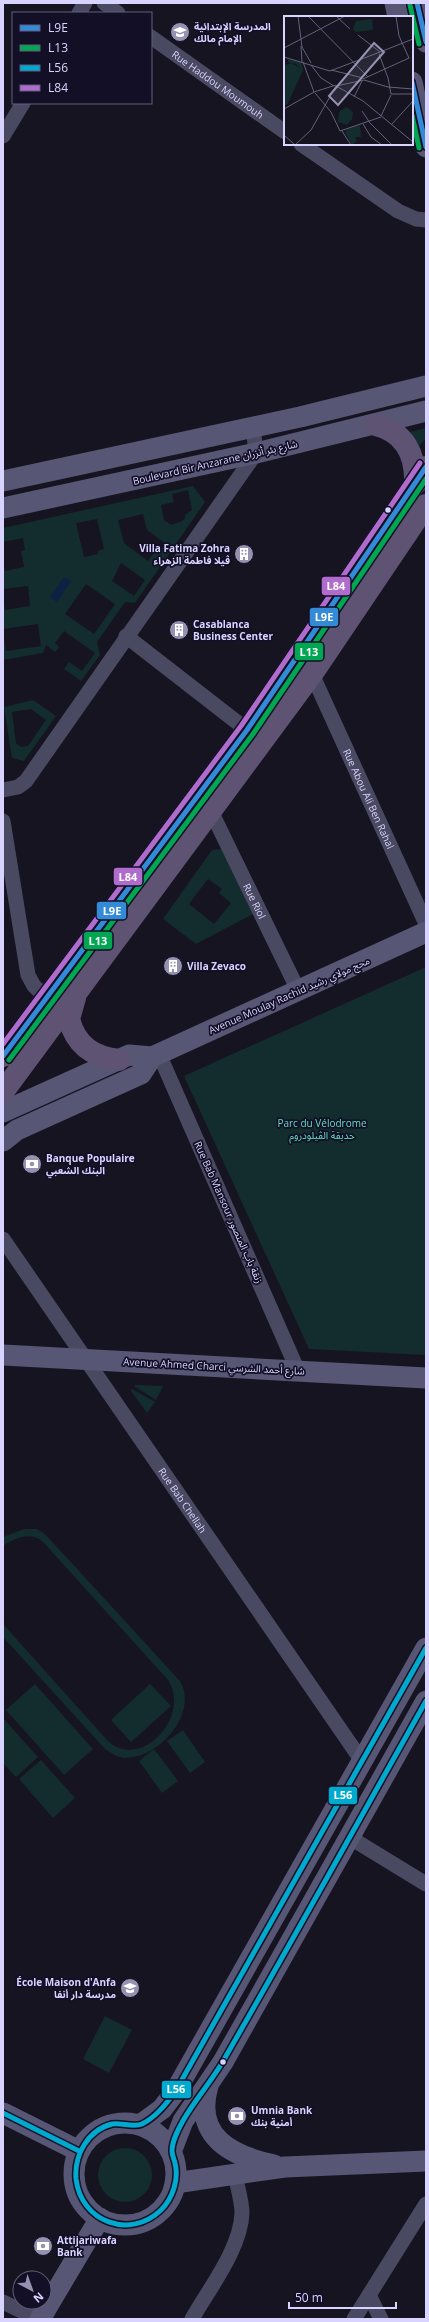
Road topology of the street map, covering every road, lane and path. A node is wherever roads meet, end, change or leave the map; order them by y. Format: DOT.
graph roads {
  1 [pos="85,3"];
  2 [pos="104,3"];
  3 [pos="395,3"];
  4 [pos="417,3"];
  5 [pos="80,12"];
  6 [pos="117,12"];
  7 [pos="398,16"];
  8 [pos="152,38"];
  9 [pos="426,42"];
  10 [pos="413,87"];
  11 [pos="22,104"];
  12 [pos="284,131"];
  13 [pos="3,136"];
  14 [pos="302,145"];
  15 [pos="426,147"];
  16 [pos="426,220"];
  17 [pos="426,386"];
  18 [pos="426,411"];
  19 [pos="376,425"];
  20 [pos="253,426"];
  21 [pos="256,453"];
  22 [pos="421,476"];
  23 [pos="3,481"];
  24 [pos="426,505"];
  25 [pos="3,508"];
  26 [pos="126,636"];
  27 [pos="312,674"];
  28 [pos="247,730"];
  29 [pos="3,790"];
  30 [pos="211,811"];
  31 [pos="3,821"];
  32 [pos="426,924"];
  33 [pos="426,932"];
  34 [pos="298,990"];
  35 [pos="78,992"];
  36 [pos="46,997"];
  37 [pos="3,1056"];
  38 [pos="155,1056"];
  39 [pos="119,1060"];
  40 [pos="3,1092"];
  41 [pos="3,1112"];
  42 [pos="3,1141"];
  43 [pos="3,1239"];
  44 [pos="3,1355"];
  45 [pos="86,1359"];
  46 [pos="298,1371"];
  47 [pos="426,1378"];
  48 [pos="426,1648"];
  49 [pos="426,1701"];
  50 [pos="362,1761"];
  51 [pos="349,1837"];
  52 [pos="426,1884"];
  53 [pos="209,2083"];
  54 [pos="3,2113"];
  55 [pos="140,2125"];
  56 [pos="79,2151"];
  57 [pos="171,2152"];
  58 [pos="426,2161"];
  59 [pos="285,2167"];
  60 [pos="235,2174"];
  61 [pos="175,2183"];
  62 [pos="426,2204"];
  63 [pos="100,2218"];
  64 [pos="369,2294"];
  65 [pos="3,2302"];
  66 [pos="39,2319"];
  67 [pos="192,2319"];
  68 [pos="354,2319"];
  69 [pos="380,2319"];
  1 -- 5 [label="street"];
  2 -- 6 [label="street"];
  3 -- 7 [label="main road"];
  4 -- 9 [label="main road"];
  8 -- 12 [label="street, Rue Haddou Moumouh"];
  10 -- 15 [label="main road"];
  11 -- 13 [label="street"];
  14 -- 16 [label="street"];
  17 -- 20 [label="main road"];
  18 -- 19 [label="main road, Boulevard Bir Anzarane شارع بئر أنزران"];
  19 -- 21 [label="main road, Boulevard Bir Anzarane شارع بئر أنزران"];
  19 -- 22 [label="main road"];
  20 -- 21 [label="street"];
  20 -- 23 [label="main road"];
  21 -- 25 [label="main road, Boulevard Bir Anzarane شارع بئر أنزران"];
  21 -- 26 [label="street"];
  22 -- 28 [label="main road"];
  24 -- 27 [label="main road"];
  26 -- 28 [label="street"];
  26 -- 29 [label="street"];
  27 -- 30 [label="main road"];
  27 -- 32 [label="street, Rue Abou Ali Ben Rahal"];
  28 -- 36 [label="main road"];
  30 -- 34 [label="street, Rue Riol"];
  30 -- 35 [label="main road"];
  31 -- 36 [label="street"];
  33 -- 34 [label="main road, Avenue Moulay Rachid محج مولاي رشيد"];
  34 -- 38 [label="main road, Avenue Moulay Rachid محج مولاي رشيد"];
  35 -- 39 [label="main road"];
  35 -- 40 [label="main road"];
  36 -- 37 [label="main road"];
  38 -- 39 [label="main road, Avenue Moulay Rachid محج مولاي رشيد"];
  38 -- 42 [label="main road"];
  38 -- 46 [label="street, Rue Bab Mansour زنقة باب المنصور"];
  39 -- 41 [label="main road, Avenue Moulay Rachid محج مولاي رشيد"];
  43 -- 45 [label="street, Rue Bab Chellah"];
  44 -- 45 [label="main road, Avenue Ahmed Charci شارع أحمد الشرسي"];
  45 -- 46 [label="main road, Avenue Ahmed Charci شارع أحمد الشرسي"];
  45 -- 50 [label="street, Rue Bab Chellah"];
  46 -- 47 [label="main road, Avenue Ahmed Charci شارع أحمد الشرسي"];
  48 -- 50 [label="main road"];
  49 -- 51 [label="main road"];
  50 -- 55 [label="main road"];
  51 -- 52 [label="street"];
  51 -- 53 [label="main road"];
  53 -- 57 [label="main road"];
  53 -- 59 [label="main road"];
  54 -- 56 [label="main road"];
  55 -- 56 [label="main road"];
  55 -- 57 [label="main road"];
  56 -- 63 [label="main road"];
  57 -- 61 [label="main road"];
  58 -- 59 [label="main road"];
  59 -- 60 [label="main road"];
  60 -- 61 [label="main road"];
  60 -- 67 [label="street"];
  61 -- 63 [label="main road"];
  62 -- 64 [label="street"];
  63 -- 66 [label="main road"];
  64 -- 68 [label="street"];
  64 -- 69 [label="street"];
  65 -- 66 [label="street"];
}
